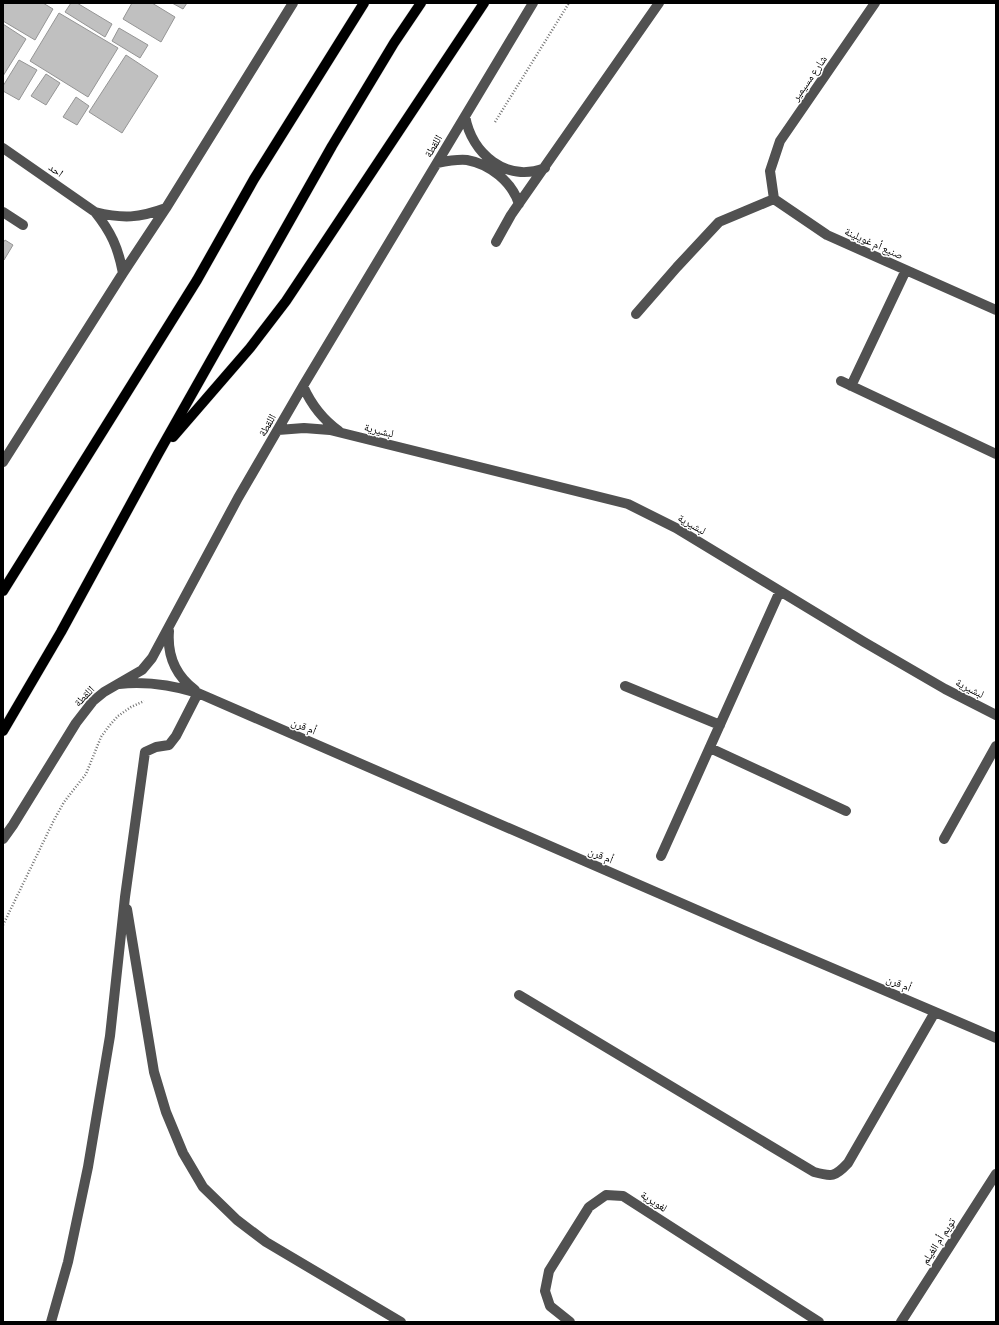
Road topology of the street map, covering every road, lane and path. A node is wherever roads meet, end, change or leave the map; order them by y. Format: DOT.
graph roads {
  1 [pos="293,3"];
  2 [pos="364,3"];
  3 [pos="421,3"];
  4 [pos="484,3"];
  5 [pos="533,3"];
  6 [pos="569,3"];
  7 [pos="659,3"];
  8 [pos="875,3"];
  9 [pos="465,116"];
  10 [pos="495,122"];
  11 [pos="3,148"];
  12 [pos="437,163"];
  13 [pos="492,166"];
  14 [pos="545,168"];
  15 [pos="774,199"];
  16 [pos="519,204"];
  17 [pos="166,208"];
  18 [pos="3,212"];
  19 [pos="95,212"];
  20 [pos="23,225"];
  21 [pos="496,242"];
  22 [pos="906,270"];
  23 [pos="123,273"];
  24 [pos="996,310"];
  25 [pos="636,314"];
  26 [pos="840,381"];
  27 [pos="304,386"];
  28 [pos="852,386"];
  29 [pos="278,430"];
  30 [pos="342,433"];
  31 [pos="158,454"];
  32 [pos="996,454"];
  33 [pos="3,462"];
  34 [pos="3,591"];
  35 [pos="780,591"];
  36 [pos="169,628"];
  37 [pos="115,685"];
  38 [pos="625,686"];
  39 [pos="198,693"];
  40 [pos="145,700"];
  41 [pos="996,715"];
  42 [pos="720,725"];
  43 [pos="3,731"];
  44 [pos="996,746"];
  45 [pos="710,748"];
  46 [pos="846,811"];
  47 [pos="3,839"];
  48 [pos="944,839"];
  49 [pos="661,856"];
  50 [pos="124,897"];
  51 [pos="3,925"];
  52 [pos="519,995"];
  53 [pos="935,1012"];
  54 [pos="996,1038"];
  55 [pos="996,1174"];
  56 [pos="51,1322"];
  57 [pos="401,1322"];
  58 [pos="570,1322"];
  59 [pos="819,1322"];
  60 [pos="901,1322"];
  1 -- 17 [label="street"];
  2 -- 34 [label="main road"];
  3 -- 31 [label="main road"];
  4 -- 31 [label="main road"];
  5 -- 9 [label="street, اللقطة"];
  6 -- 10 [label="path"];
  7 -- 14 [label="street"];
  8 -- 15 [label="street, شارع مسيمير"];
  9 -- 12 [label="street, اللقطة"];
  9 -- 13 [label="street"];
  11 -- 19 [label="street, احد"];
  12 -- 13 [label="street"];
  12 -- 27 [label="street, اللقطة"];
  13 -- 14 [label="street"];
  13 -- 16 [label="street"];
  14 -- 16 [label="street"];
  15 -- 22 [label="street, صنيع أم غويلينة"];
  15 -- 25 [label="street"];
  16 -- 21 [label="street"];
  17 -- 19 [label="street, احد"];
  17 -- 23 [label="street"];
  18 -- 20 [label="street"];
  19 -- 23 [label="street, احد"];
  22 -- 24 [label="street, صنيع أم غويلينة"];
  22 -- 28 [label="street"];
  23 -- 33 [label="street"];
  26 -- 28 [label="street"];
  27 -- 29 [label="street, اللقطة"];
  27 -- 30 [label="street, لبشيرية"];
  28 -- 32 [label="street"];
  29 -- 30 [label="street, لبشيرية"];
  29 -- 36 [label="street, اللقطة"];
  30 -- 35 [label="street, لبشيرية"];
  31 -- 43 [label="main road"];
  35 -- 41 [label="street, لبشيرية"];
  35 -- 42 [label="street"];
  36 -- 37 [label="street, اللقطة"];
  36 -- 39 [label="street, أم قرن"];
  37 -- 39 [label="street, أم قرن"];
  37 -- 47 [label="street, اللقطة"];
  38 -- 42 [label="street"];
  39 -- 50 [label="street"];
  39 -- 53 [label="street, أم قرن"];
  40 -- 51 [label="path"];
  42 -- 45 [label="street"];
  44 -- 48 [label="street"];
  45 -- 46 [label="street"];
  45 -- 49 [label="street"];
  50 -- 56 [label="street"];
  50 -- 57 [label="street"];
  52 -- 53 [label="street"];
  53 -- 54 [label="street, أم قرن"];
  55 -- 60 [label="street, تويم أم الغيلم"];
  58 -- 59 [label="street, لغويرية"];
}
